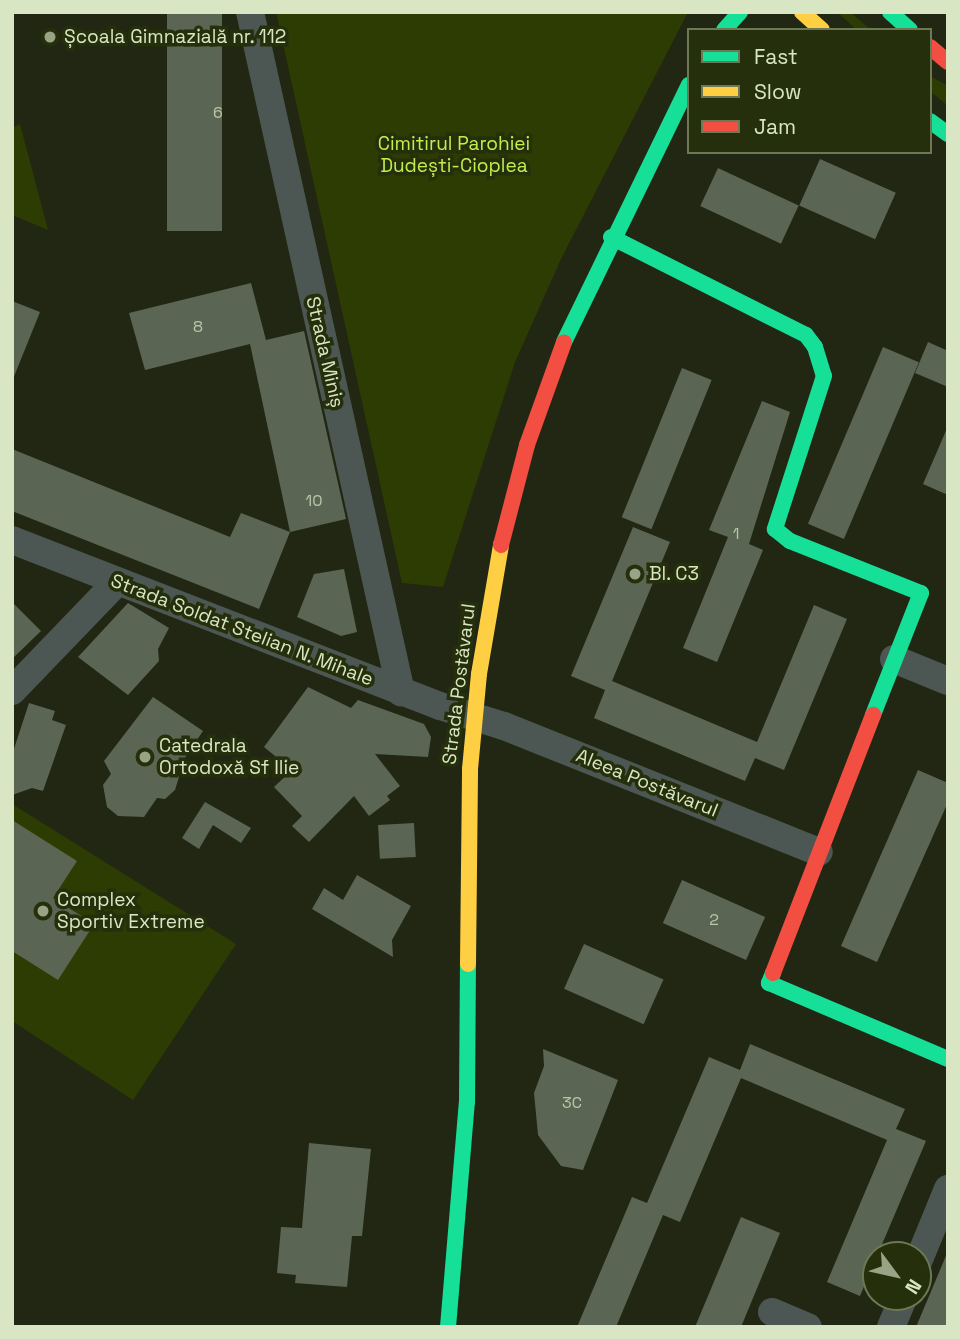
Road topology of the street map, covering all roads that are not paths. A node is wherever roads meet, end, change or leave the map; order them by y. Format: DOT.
graph roads {
  1 [pos="250,12"];
  2 [pos="740,12"];
  3 [pos="802,12"];
  4 [pos="890,12"];
  5 [pos="726,28"];
  6 [pos="820,28"];
  7 [pos="908,28"];
  8 [pos="932,49"];
  9 [pos="948,62"];
  10 [pos="687,89"];
  11 [pos="932,122"];
  12 [pos="948,134"];
  13 [pos="611,237"];
  14 [pos="12,540"];
  15 [pos="117,582"];
  16 [pos="894,659"];
  17 [pos="948,681"];
  18 [pos="12,691"];
  19 [pos="401,692"];
  20 [pos="474,717"];
  21 [pos="820,852"];
  22 [pos="948,1059"];
  23 [pos="948,1189"];
  24 [pos="927,1241"];
  25 [pos="772,1312"];
  26 [pos="448,1327"];
  27 [pos="808,1327"];
  1 -- 19 [label="street, Strada Miniș"];
  2 -- 5 [label="street"];
  3 -- 6 [label="street"];
  4 -- 7 [label="street"];
  8 -- 9 [label="street"];
  10 -- 13 [label="street, Strada Postăvarul"];
  11 -- 12 [label="street"];
  13 -- 16 [label="street"];
  13 -- 20 [label="street, Strada Postăvarul"];
  14 -- 15 [label="street, Strada Soldat Stelian N. Mihale"];
  15 -- 18 [label="street"];
  15 -- 19 [label="street, Strada Soldat Stelian N. Mihale"];
  16 -- 17 [label="street"];
  16 -- 21 [label="street"];
  19 -- 20 [label="street, Strada Soldat Stelian N. Mihale"];
  20 -- 21 [label="street, Aleea Postăvarul"];
  20 -- 26 [label="street, Strada Postăvarul"];
  21 -- 22 [label="street"];
  23 -- 24 [label="street"];
  25 -- 27 [label="street"];
}
